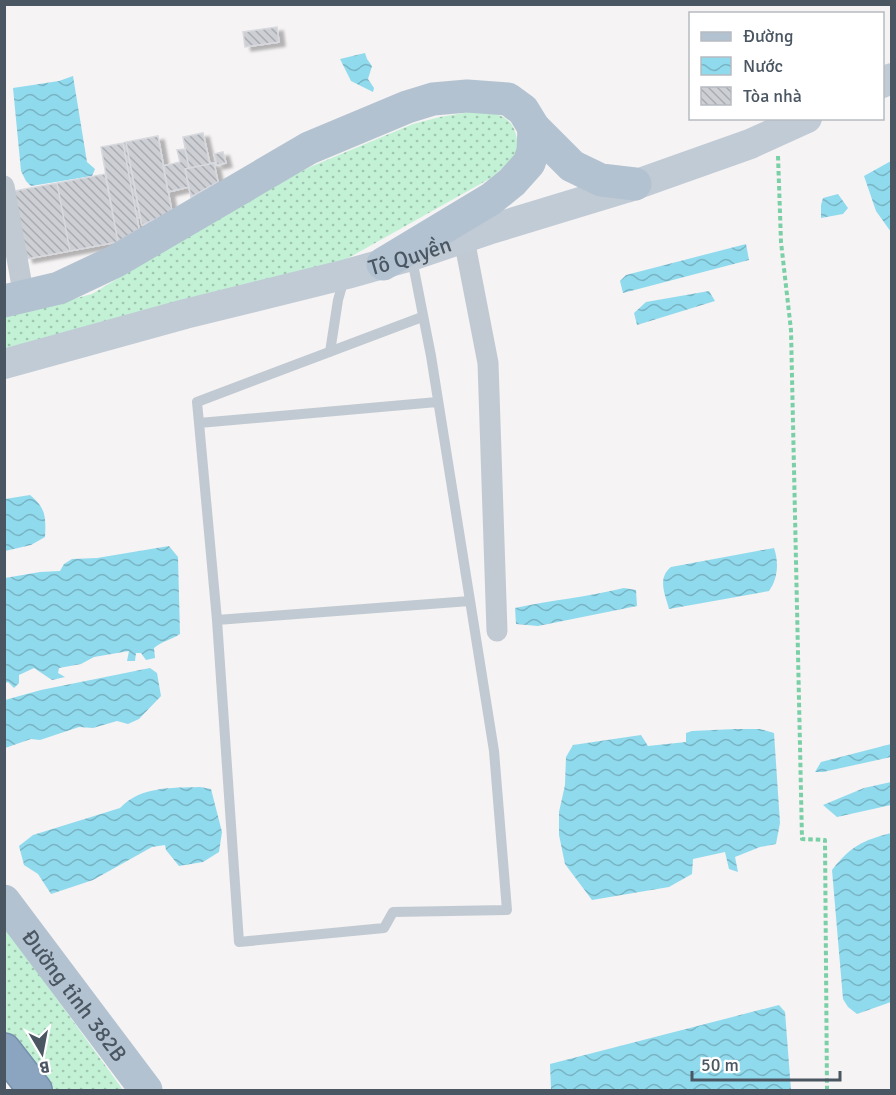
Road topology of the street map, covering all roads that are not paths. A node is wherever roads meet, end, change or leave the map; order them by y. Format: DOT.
graph roads {
  1 [pos="803,120"];
  2 [pos="534,128"];
  3 [pos="635,184"];
  4 [pos="4,186"];
  5 [pos="464,239"];
  6 [pos="397,260"];
  7 [pos="347,274"];
  8 [pos="14,299"];
  9 [pos="422,317"];
  10 [pos="330,352"];
  11 [pos="4,364"];
  12 [pos="437,402"];
  13 [pos="200,423"];
  14 [pos="470,601"];
  15 [pos="217,620"];
  16 [pos="496,631"];
  17 [pos="4,901"];
  18 [pos="4,1050"];
  19 [pos="35,1090"];
  20 [pos="146,1090"];
  1 -- 3 [label="main road, Tô Quyền"];
  2 -- 3 [label="main road"];
  2 -- 6 [label="main road"];
  2 -- 8 [label="main road"];
  3 -- 5 [label="main road, Tô Quyền"];
  4 -- 8 [label="street"];
  5 -- 6 [label="main road, Tô Quyền"];
  5 -- 16 [label="street"];
  6 -- 7 [label="main road, Tô Quyền"];
  6 -- 9 [label="lane"];
  7 -- 10 [label="lane"];
  7 -- 11 [label="main road, Tô Quyền"];
  9 -- 10 [label="lane"];
  9 -- 12 [label="lane"];
  10 -- 13 [label="lane"];
  12 -- 13 [label="lane"];
  12 -- 14 [label="lane"];
  13 -- 15 [label="lane"];
  14 -- 15 [label="lane"];
  14 -- 15 [label="lane"];
  17 -- 20 [label="main road, Đường tỉnh 382B"];
  18 -- 19 [label="highway"];
}
